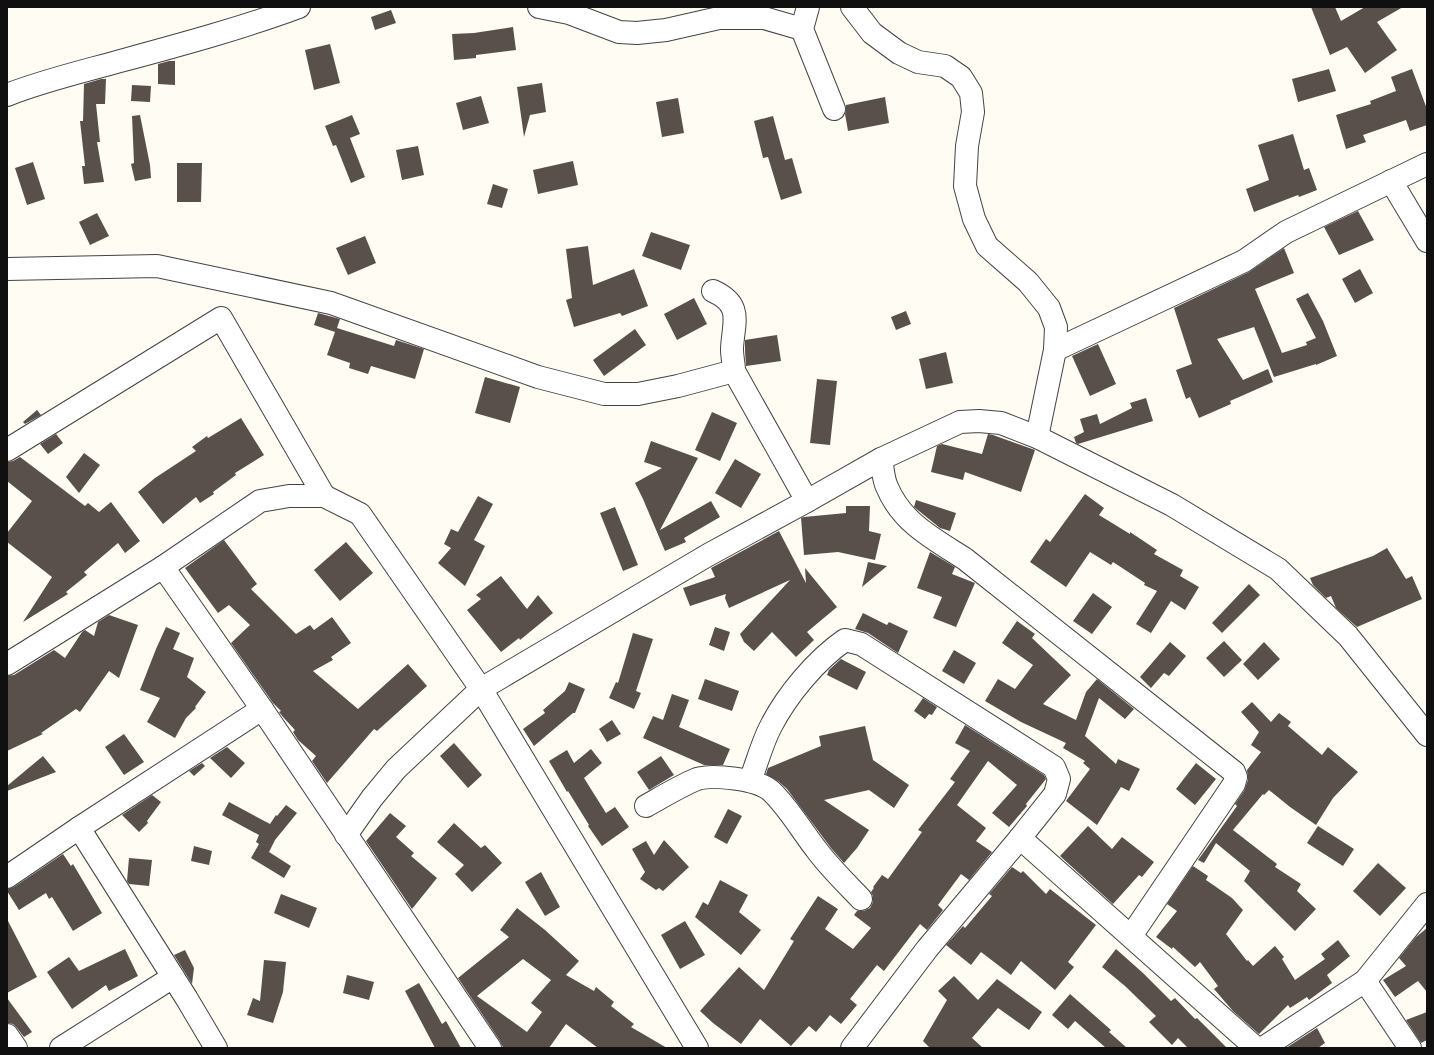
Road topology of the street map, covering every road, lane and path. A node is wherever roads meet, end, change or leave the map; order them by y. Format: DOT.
graph roads {
  1 [pos="299,7"];
  2 [pos="538,7"];
  3 [pos="808,7"];
  4 [pos="852,7"];
  5 [pos="802,29"];
  6 [pos="7,95"];
  7 [pos="834,108"];
  8 [pos="1427,164"];
  9 [pos="1391,182"];
  10 [pos="1427,241"];
  11 [pos="7,269"];
  12 [pos="713,291"];
  13 [pos="1055,350"];
  14 [pos="734,371"];
  15 [pos="1037,437"];
  16 [pos="7,450"];
  17 [pos="881,459"];
  18 [pos="324,496"];
  19 [pos="807,501"];
  20 [pos="163,566"];
  21 [pos="7,664"];
  22 [pos="481,689"];
  23 [pos="262,709"];
  24 [pos="1427,735"];
  25 [pos="750,780"];
  26 [pos="646,806"];
  27 [pos="79,828"];
  28 [pos="346,835"];
  29 [pos="1020,838"];
  30 [pos="7,877"];
  31 [pos="861,899"];
  32 [pos="1427,904"];
  33 [pos="1131,936"];
  34 [pos="173,978"];
  35 [pos="1365,981"];
  36 [pos="7,1035"];
  37 [pos="16,1048"];
  38 [pos="61,1048"];
  39 [pos="216,1048"];
  40 [pos="490,1048"];
  41 [pos="697,1048"];
  42 [pos="852,1048"];
  43 [pos="1256,1048"];
  44 [pos="1263,1048"];
  45 [pos="1410,1048"];
  1 -- 6 [label="street"];
  2 -- 5 [label="street"];
  3 -- 5 [label="street"];
  4 -- 13 [label="street"];
  5 -- 7 [label="street"];
  8 -- 9 [label="street"];
  9 -- 10 [label="street"];
  9 -- 13 [label="street"];
  11 -- 14 [label="street"];
  12 -- 14 [label="street"];
  13 -- 15 [label="street"];
  14 -- 19 [label="street"];
  15 -- 17 [label="street"];
  15 -- 24 [label="street"];
  16 -- 18 [label="street"];
  17 -- 19 [label="street"];
  17 -- 33 [label="street"];
  18 -- 20 [label="street"];
  18 -- 22 [label="street"];
  19 -- 22 [label="street"];
  20 -- 21 [label="street"];
  20 -- 23 [label="street"];
  22 -- 28 [label="street"];
  22 -- 41 [label="street"];
  23 -- 27 [label="street"];
  23 -- 28 [label="street"];
  25 -- 26 [label="street"];
  25 -- 29 [label="street"];
  25 -- 31 [label="street"];
  27 -- 30 [label="street"];
  27 -- 34 [label="street"];
  28 -- 40 [label="street"];
  29 -- 33 [label="street"];
  29 -- 42 [label="street"];
  32 -- 35 [label="street"];
  33 -- 43 [label="street"];
  34 -- 38 [label="street"];
  34 -- 39 [label="street"];
  35 -- 44 [label="street"];
  35 -- 45 [label="street"];
  36 -- 37 [label="street"];
}
